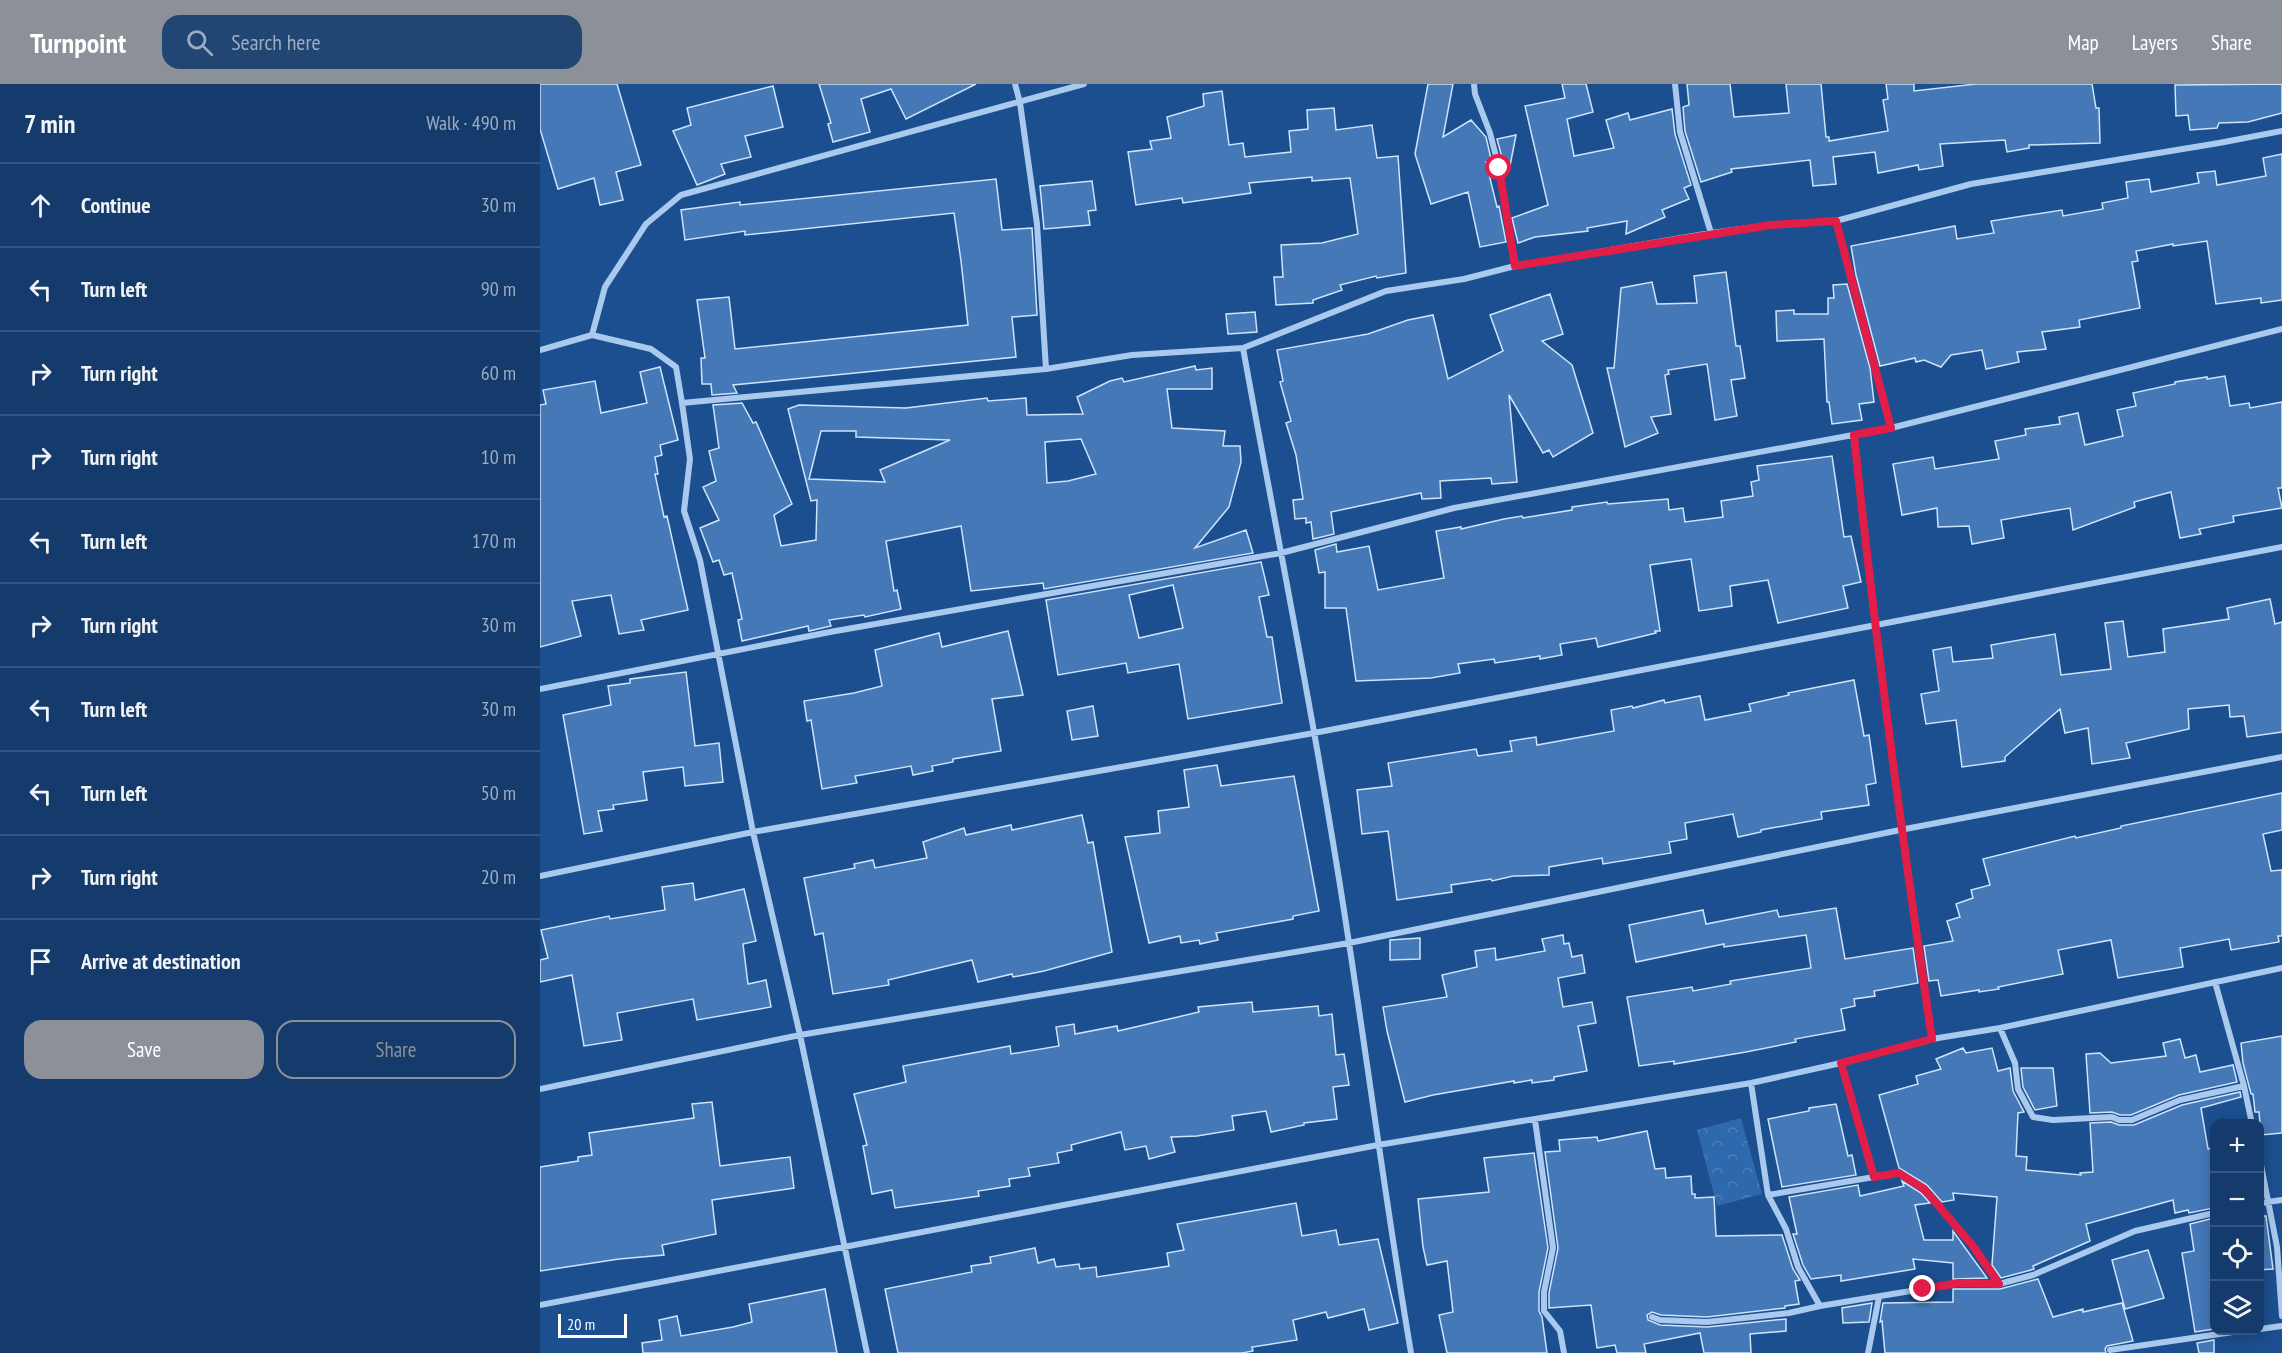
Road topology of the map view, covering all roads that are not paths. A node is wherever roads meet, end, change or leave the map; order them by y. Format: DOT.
graph roads {
  1 [pos="1015,84"];
  2 [pos="1084,84"];
  3 [pos="1474,84"];
  4 [pos="1675,84"];
  5 [pos="1020,103"];
  6 [pos="2282,131"];
  7 [pos="1836,221"];
  8 [pos="1712,233"];
  9 [pos="1515,266"];
  10 [pos="2282,329"];
  11 [pos="592,335"];
  12 [pos="1243,348"];
  13 [pos="540,350"];
  14 [pos="1046,369"];
  15 [pos="682,403"];
  16 [pos="1891,428"];
  17 [pos="1854,435"];
  18 [pos="2282,547"];
  19 [pos="1281,553"];
  20 [pos="1874,625"];
  21 [pos="719,655"];
  22 [pos="540,689"];
  23 [pos="1314,733"];
  24 [pos="2282,757"];
  25 [pos="1900,830"];
  26 [pos="753,832"];
  27 [pos="540,876"];
  28 [pos="1349,943"];
  29 [pos="2282,968"];
  30 [pos="2215,982"];
  31 [pos="2000,1028"];
  32 [pos="800,1035"];
  33 [pos="1932,1039"];
  34 [pos="1841,1063"];
  35 [pos="1751,1083"];
  36 [pos="2244,1086"];
  37 [pos="540,1089"];
  38 [pos="2251,1119"];
  39 [pos="1535,1120"];
  40 [pos="1378,1145"];
  41 [pos="2262,1173"];
  42 [pos="1874,1177"];
  43 [pos="1768,1195"];
  44 [pos="2282,1200"];
  45 [pos="2268,1201"];
  46 [pos="2264,1202"];
  47 [pos="2210,1214"];
  48 [pos="846,1246"];
  49 [pos="1999,1284"];
  50 [pos="1879,1297"];
  51 [pos="540,1305"];
  52 [pos="1820,1306"];
  53 [pos="2282,1316"];
  54 [pos="1652,1317"];
  55 [pos="2282,1326"];
  56 [pos="2264,1328"];
  57 [pos="2213,1335"];
  58 [pos="2110,1350"];
  59 [pos="867,1353"];
  60 [pos="1410,1353"];
  61 [pos="1564,1353"];
  62 [pos="1869,1353"];
  1 -- 5 [label="street"];
  2 -- 5 [label="street"];
  3 -- 9 [label="street"];
  4 -- 8 [label="street"];
  5 -- 11 [label="street"];
  5 -- 14 [label="street"];
  6 -- 7 [label="street"];
  7 -- 8 [label="street"];
  7 -- 16 [label="street"];
  8 -- 9 [label="street"];
  9 -- 12 [label="street"];
  10 -- 16 [label="street"];
  11 -- 13 [label="street"];
  11 -- 15 [label="street"];
  12 -- 14 [label="street"];
  12 -- 19 [label="street"];
  14 -- 15 [label="street"];
  15 -- 21 [label="street"];
  16 -- 17 [label="street"];
  17 -- 19 [label="street"];
  17 -- 20 [label="street"];
  18 -- 20 [label="street"];
  19 -- 21 [label="street"];
  19 -- 23 [label="street"];
  20 -- 23 [label="street"];
  20 -- 25 [label="street"];
  21 -- 22 [label="street"];
  21 -- 26 [label="street"];
  23 -- 26 [label="street"];
  23 -- 28 [label="street"];
  24 -- 25 [label="street"];
  25 -- 28 [label="street"];
  25 -- 33 [label="street"];
  26 -- 27 [label="street"];
  26 -- 32 [label="street"];
  28 -- 32 [label="street"];
  28 -- 40 [label="street"];
  29 -- 30 [label="street"];
  30 -- 31 [label="street"];
  30 -- 36 [label="street"];
  31 -- 33 [label="street"];
  31 -- 36 [label="street"];
  32 -- 37 [label="street"];
  32 -- 48 [label="street"];
  33 -- 34 [label="street"];
  34 -- 35 [label="street"];
  34 -- 42 [label="street"];
  35 -- 39 [label="street"];
  35 -- 43 [label="street"];
  36 -- 38 [label="street"];
  39 -- 40 [label="street"];
  39 -- 61 [label="street"];
  40 -- 48 [label="street"];
  40 -- 60 [label="street"];
  41 -- 45 [label="street"];
  42 -- 43 [label="street"];
  42 -- 49 [label="street"];
  43 -- 52 [label="street"];
  44 -- 45 [label="street"];
  45 -- 46 [label="street"];
  45 -- 53 [label="street"];
  47 -- 49 [label="street"];
  48 -- 51 [label="street"];
  48 -- 59 [label="street"];
  49 -- 50 [label="street"];
  50 -- 52 [label="street"];
  50 -- 62 [label="street"];
  52 -- 54 [label="street"];
  55 -- 56 [label="street"];
  57 -- 58 [label="street"];
}
